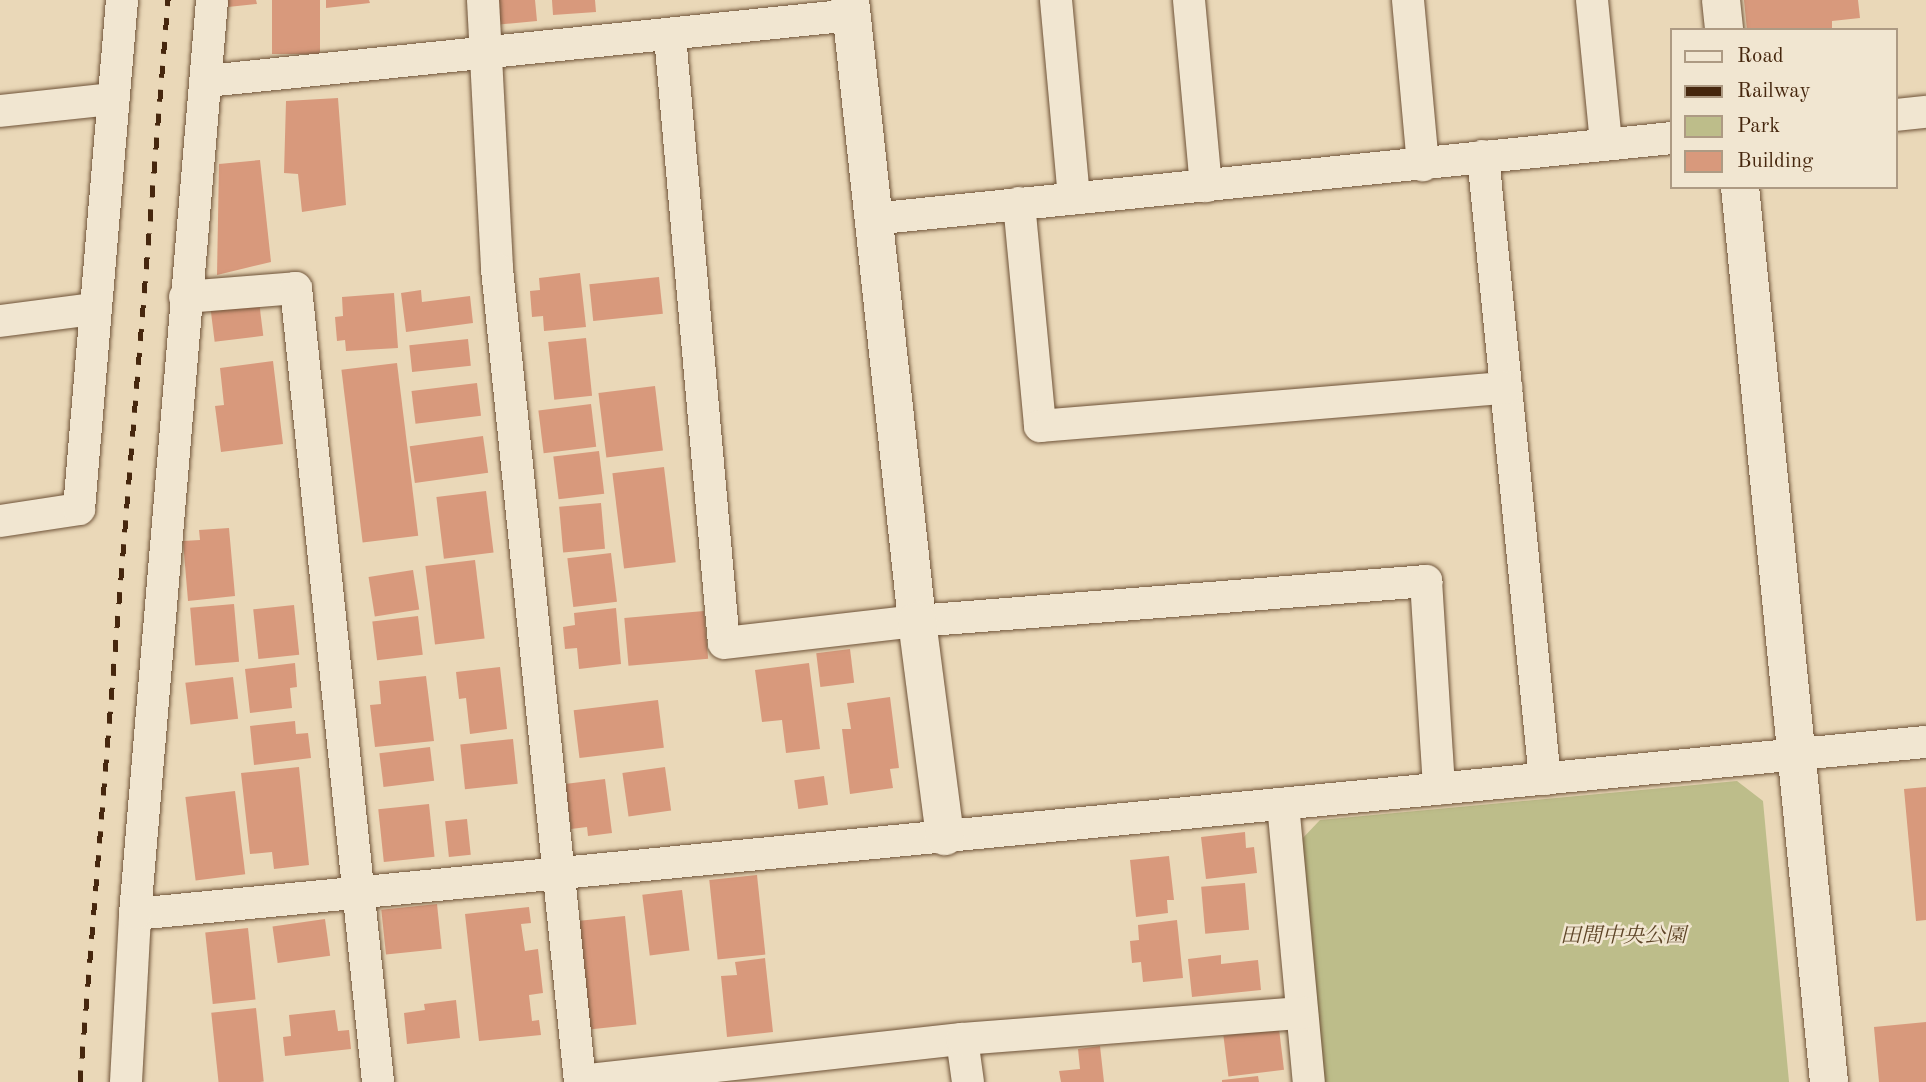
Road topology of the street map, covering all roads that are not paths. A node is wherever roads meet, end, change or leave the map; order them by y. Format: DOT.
graph roads {
  1 [pos="122,0"];
  2 [pos="212,0"];
  3 [pos="483,0"];
  4 [pos="1056,0"];
  5 [pos="1189,0"];
  6 [pos="1408,0"];
  7 [pos="1592,0"];
  8 [pos="1721,0"];
  9 [pos="851,7"];
  10 [pos="1724,28"];
  11 [pos="670,36"];
  12 [pos="489,54"];
  13 [pos="207,81"];
  14 [pos="113,99"];
  15 [pos="0,111"];
  16 [pos="1926,112"];
  17 [pos="1898,115"];
  18 [pos="1671,138"];
  19 [pos="1606,144"];
  20 [pos="1483,156"];
  21 [pos="1423,165"];
  22 [pos="1206,186"];
  23 [pos="1740,189"];
  24 [pos="1074,198"];
  25 [pos="1019,203"];
  26 [pos="872,219"];
  27 [pos="185,297"];
  28 [pos="94,309"];
  29 [pos="0,321"];
  30 [pos="1506,388"];
  31 [pos="0,521"];
  32 [pos="917,621"];
  33 [pos="1926,742"];
  34 [pos="1796,755"];
  35 [pos="1545,779"];
  36 [pos="1439,789"];
  37 [pos="1283,804"];
  38 [pos="946,836"];
  39 [pos="560,875"];
  40 [pos="359,895"];
  41 [pos="135,914"];
  42 [pos="1302,1013"];
  43 [pos="962,1039"];
  44 [pos="580,1081"];
  45 [pos="126,1082"];
  46 [pos="378,1082"];
  47 [pos="968,1082"];
  48 [pos="1309,1082"];
  49 [pos="1829,1082"];
  1 -- 14 [label="street"];
  2 -- 13 [label="street"];
  3 -- 12 [label="street"];
  4 -- 24 [label="street"];
  5 -- 22 [label="street"];
  6 -- 21 [label="street"];
  7 -- 19 [label="street"];
  8 -- 10 [label="street"];
  9 -- 11 [label="street"];
  9 -- 26 [label="street"];
  11 -- 12 [label="street"];
  11 -- 32 [label="street"];
  12 -- 13 [label="street"];
  12 -- 39 [label="street"];
  13 -- 27 [label="street"];
  14 -- 15 [label="street"];
  14 -- 28 [label="street"];
  16 -- 17 [label="street"];
  18 -- 19 [label="street"];
  19 -- 20 [label="street"];
  20 -- 21 [label="street"];
  20 -- 30 [label="street"];
  21 -- 22 [label="street"];
  22 -- 24 [label="street"];
  23 -- 34 [label="street"];
  24 -- 25 [label="street"];
  25 -- 26 [label="street"];
  25 -- 30 [label="street"];
  26 -- 32 [label="street"];
  27 -- 40 [label="street"];
  27 -- 41 [label="street"];
  28 -- 29 [label="street"];
  28 -- 31 [label="street"];
  30 -- 35 [label="street"];
  32 -- 36 [label="street"];
  32 -- 38 [label="street"];
  33 -- 34 [label="street"];
  34 -- 35 [label="street"];
  34 -- 49 [label="street"];
  35 -- 36 [label="street"];
  36 -- 37 [label="street"];
  37 -- 38 [label="street"];
  37 -- 42 [label="street"];
  38 -- 39 [label="street"];
  39 -- 40 [label="street"];
  39 -- 44 [label="street"];
  40 -- 41 [label="street"];
  40 -- 46 [label="street"];
  41 -- 45 [label="street"];
  42 -- 43 [label="street"];
  42 -- 48 [label="street"];
  43 -- 44 [label="street"];
  43 -- 47 [label="street"];
}
